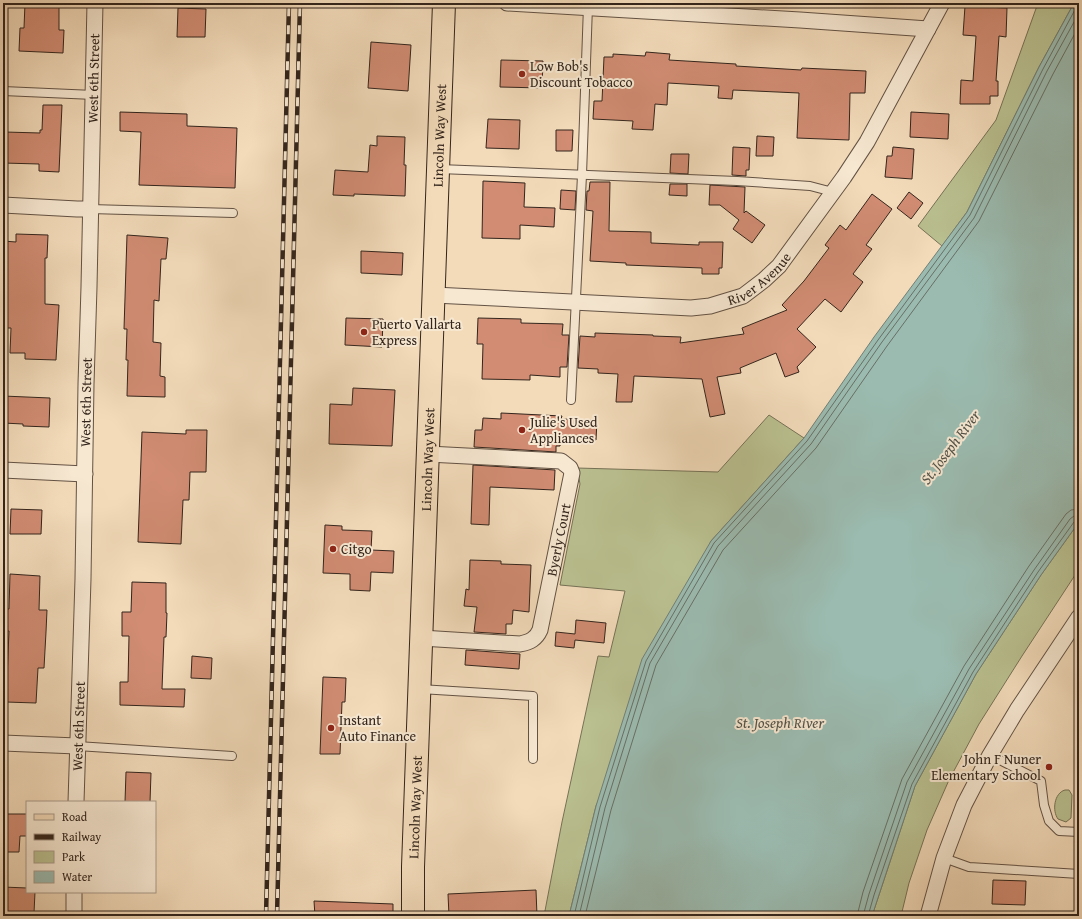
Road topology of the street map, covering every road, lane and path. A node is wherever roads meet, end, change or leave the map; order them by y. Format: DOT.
graph roads {
  1 [pos="96,3"];
  2 [pos="444,3"];
  3 [pos="507,3"];
  4 [pos="942,3"];
  5 [pos="588,5"];
  6 [pos="928,29"];
  7 [pos="3,90"];
  8 [pos="94,95"];
  9 [pos="439,169"];
  10 [pos="582,175"];
  11 [pos="833,192"];
  12 [pos="3,205"];
  13 [pos="90,209"];
  14 [pos="233,213"];
  15 [pos="434,295"];
  16 [pos="576,302"];
  17 [pos="571,400"];
  18 [pos="428,454"];
  19 [pos="3,470"];
  20 [pos="84,474"];
  21 [pos="1079,617"];
  22 [pos="421,638"];
  23 [pos="419,689"];
  24 [pos="3,743"];
  25 [pos="77,746"];
  26 [pos="990,755"];
  27 [pos="232,756"];
  28 [pos="532,759"];
  29 [pos="76,801"];
  30 [pos="1079,832"];
  31 [pos="944,858"];
  32 [pos="1079,874"];
  33 [pos="74,893"];
  34 [pos="74,916"];
  35 [pos="413,916"];
  36 [pos="928,916"];
  1 -- 8 [label="street, West 6th Street"];
  2 -- 9 [label="main road, Lincoln Way West"];
  3 -- 5 [label="street"];
  4 -- 6 [label="street, River Avenue"];
  5 -- 6 [label="street"];
  5 -- 10 [label="lane"];
  6 -- 11 [label="street, River Avenue"];
  7 -- 8 [label="lane"];
  8 -- 13 [label="street, West 6th Street"];
  9 -- 10 [label="lane"];
  9 -- 15 [label="main road, Lincoln Way West"];
  10 -- 11 [label="lane"];
  10 -- 16 [label="lane"];
  11 -- 16 [label="street, River Avenue"];
  12 -- 13 [label="street"];
  13 -- 14 [label="lane"];
  13 -- 20 [label="street, West 6th Street"];
  15 -- 16 [label="street, River Avenue"];
  15 -- 18 [label="main road, Lincoln Way West"];
  16 -- 17 [label="lane"];
  18 -- 22 [label="main road, Lincoln Way West"];
  18 -- 22 [label="street, Byerly Court"];
  19 -- 20 [label="street"];
  20 -- 25 [label="street, West 6th Street"];
  21 -- 26 [label="street"];
  22 -- 23 [label="main road, Lincoln Way West"];
  23 -- 28 [label="lane"];
  23 -- 35 [label="main road, Lincoln Way West"];
  24 -- 25 [label="street"];
  25 -- 27 [label="lane"];
  25 -- 29 [label="street, West 6th Street"];
  26 -- 30 [label="lane"];
  26 -- 31 [label="street"];
  31 -- 32 [label="lane"];
  31 -- 36 [label="street"];
  33 -- 34 [label="street"];
}
